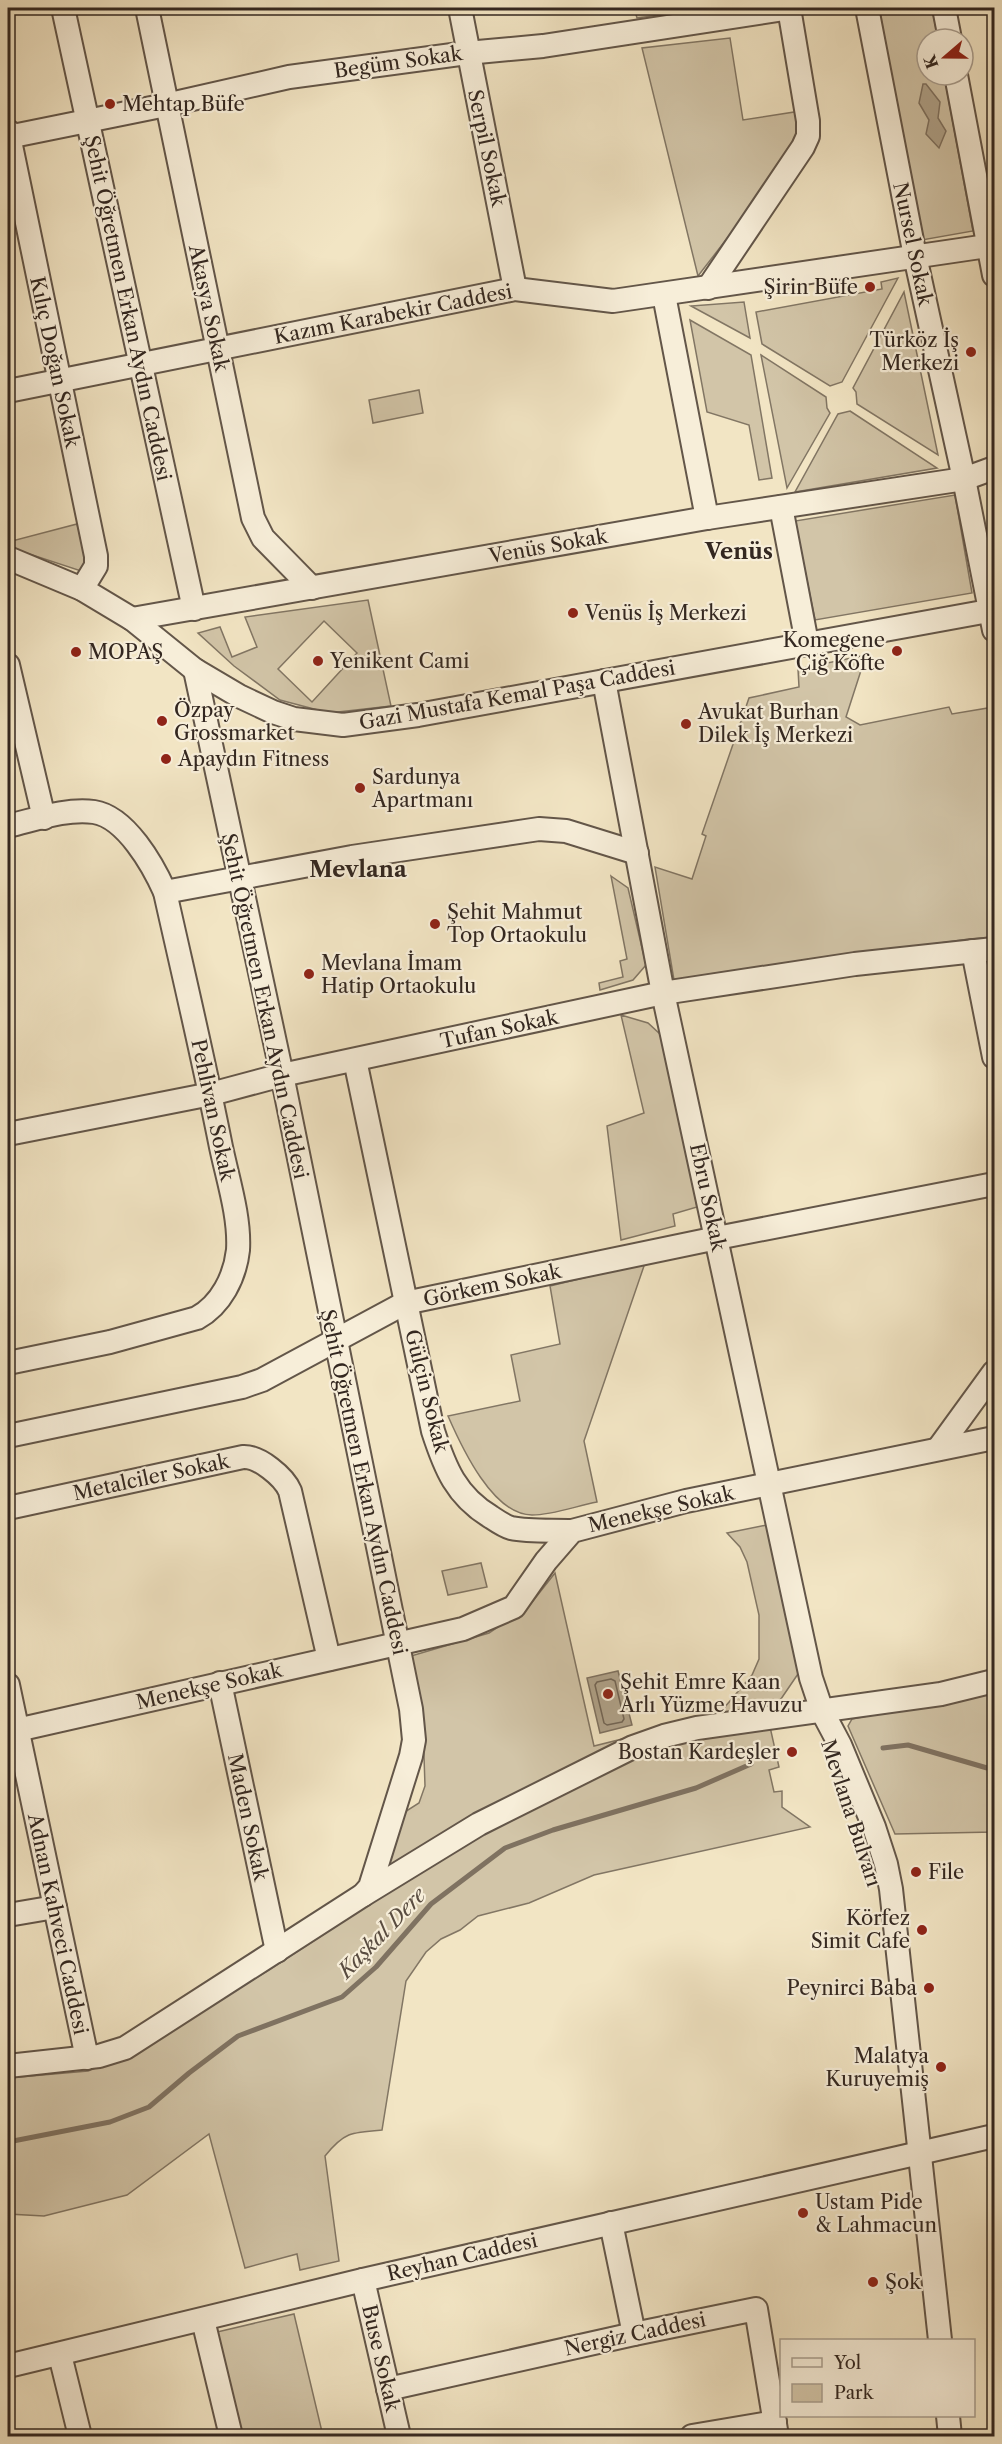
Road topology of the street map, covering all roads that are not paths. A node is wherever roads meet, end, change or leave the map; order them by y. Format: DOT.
graph roads {
  1 [pos="63,8"];
  2 [pos="147,8"];
  3 [pos="460,8"];
  4 [pos="790,8"];
  5 [pos="867,8"];
  6 [pos="944,8"];
  7 [pos="948,27"];
  8 [pos="467,52"];
  9 [pos="958,87"];
  10 [pos="166,105"];
  11 [pos="87,121"];
  12 [pos="8,135"];
  13 [pos="991,245"];
  14 [pos="915,256"];
  15 [pos="994,275"];
  16 [pos="708,288"];
  17 [pos="515,289"];
  18 [pos="664,295"];
  19 [pos="218,348"];
  20 [pos="140,363"];
  21 [pos="59,380"];
  22 [pos="8,391"];
  23 [pos="994,468"];
  24 [pos="964,479"];
  25 [pos="781,507"];
  26 [pos="706,518"];
  27 [pos="8,558"];
  28 [pos="312,588"];
  29 [pos="82,589"];
  30 [pos="194,609"];
  31 [pos="993,617"];
  32 [pos="132,619"];
  33 [pos="807,643"];
  34 [pos="8,665"];
  35 [pos="195,670"];
  36 [pos="604,681"];
  37 [pos="44,818"];
  38 [pos="8,826"];
  39 [pos="637,853"];
  40 [pos="238,878"];
  41 [pos="165,892"];
  42 [pos="984,950"];
  43 [pos="663,993"];
  44 [pos="994,1057"];
  45 [pos="355,1060"];
  46 [pos="282,1076"];
  47 [pos="211,1094"];
  48 [pos="8,1134"];
  49 [pos="994,1184"];
  50 [pos="717,1238"];
  51 [pos="405,1303"];
  52 [pos="334,1340"];
  53 [pos="8,1363"];
  54 [pos="994,1372"];
  55 [pos="8,1436"];
  56 [pos="994,1437"];
  57 [pos="938,1449"];
  58 [pos="771,1485"];
  59 [pos="8,1508"];
  60 [pos="572,1531"];
  61 [pos="398,1644"];
  62 [pos="329,1659"];
  63 [pos="994,1681"];
  64 [pos="220,1683"];
  65 [pos="8,1685"];
  66 [pos="822,1711"];
  67 [pos="17,1730"];
  68 [pos="363,1895"];
  69 [pos="55,1907"];
  70 [pos="8,1916"];
  71 [pos="277,1951"];
  72 [pos="87,2058"];
  73 [pos="8,2066"];
  74 [pos="994,2136"];
  75 [pos="912,2154"];
  76 [pos="611,2223"];
  77 [pos="363,2280"];
  78 [pos="203,2320"];
  79 [pos="634,2334"];
  80 [pos="929,2339"];
  81 [pos="940,2339"];
  82 [pos="60,2355"];
  83 [pos="8,2366"];
  84 [pos="388,2389"];
  85 [pos="936,2417"];
  86 [pos="948,2417"];
  87 [pos="776,2429"];
  88 [pos="80,2436"];
  89 [pos="231,2436"];
  90 [pos="399,2436"];
  91 [pos="692,2436"];
  92 [pos="938,2436"];
  93 [pos="950,2436"];
  1 -- 11 [label="street, Şehit Öğretmen Erkan Aydın Caddesi"];
  2 -- 10 [label="street, Akasya Sokak"];
  3 -- 8 [label="street, Serpil Sokak"];
  4 -- 8 [label="street, Begüm Sokak"];
  4 -- 16 [label="street"];
  5 -- 14 [label="street, Nursel Sokak"];
  6 -- 7 [label="street"];
  8 -- 10 [label="street, Begüm Sokak"];
  8 -- 17 [label="street, Serpil Sokak"];
  9 -- 13 [label="street"];
  10 -- 11 [label="street, Begüm Sokak"];
  10 -- 19 [label="street, Akasya Sokak"];
  11 -- 12 [label="street, Begüm Sokak"];
  11 -- 20 [label="street, Şehit Öğretmen Erkan Aydın Caddesi"];
  12 -- 21 [label="street, Kılıç Doğan Sokak"];
  13 -- 14 [label="street, Kazım Karabekir Caddesi"];
  13 -- 15 [label="street"];
  14 -- 16 [label="street, Kazım Karabekir Caddesi"];
  14 -- 24 [label="street, Nursel Sokak"];
  16 -- 18 [label="street, Kazım Karabekir Caddesi"];
  17 -- 18 [label="street, Kazım Karabekir Caddesi"];
  17 -- 19 [label="street, Kazım Karabekir Caddesi"];
  18 -- 26 [label="street"];
  19 -- 20 [label="street, Kazım Karabekir Caddesi"];
  19 -- 28 [label="street, Akasya Sokak"];
  20 -- 21 [label="street, Kazım Karabekir Caddesi"];
  20 -- 30 [label="street, Şehit Öğretmen Erkan Aydın Caddesi"];
  21 -- 22 [label="street, Kazım Karabekir Caddesi"];
  21 -- 29 [label="street, Kılıç Doğan Sokak"];
  23 -- 24 [label="street, Venüs Sokak"];
  24 -- 25 [label="street, Venüs Sokak"];
  24 -- 31 [label="street, Nursel Sokak"];
  25 -- 26 [label="street, Venüs Sokak"];
  25 -- 33 [label="street"];
  26 -- 28 [label="street, Venüs Sokak"];
  27 -- 29 [label="street, Gazi Mustafa Kemal Paşa Caddesi"];
  28 -- 30 [label="street, Venüs Sokak"];
  29 -- 32 [label="street, Gazi Mustafa Kemal Paşa Caddesi"];
  30 -- 32 [label="street, Venüs Sokak"];
  31 -- 33 [label="street, Gazi Mustafa Kemal Paşa Caddesi"];
  32 -- 35 [label="street, Gazi Mustafa Kemal Paşa Caddesi"];
  33 -- 36 [label="street, Gazi Mustafa Kemal Paşa Caddesi"];
  34 -- 37 [label="street"];
  35 -- 36 [label="street, Gazi Mustafa Kemal Paşa Caddesi"];
  35 -- 40 [label="street, Şehit Öğretmen Erkan Aydın Caddesi"];
  36 -- 39 [label="street, Ebru Sokak"];
  37 -- 38 [label="street, Pehlivan Sokak"];
  37 -- 41 [label="street, Pehlivan Sokak"];
  39 -- 40 [label="street"];
  39 -- 43 [label="street, Ebru Sokak"];
  40 -- 41 [label="street"];
  40 -- 46 [label="street, Şehit Öğretmen Erkan Aydın Caddesi"];
  41 -- 47 [label="street, Pehlivan Sokak"];
  42 -- 43 [label="street, Tufan Sokak"];
  42 -- 44 [label="street"];
  43 -- 45 [label="street, Tufan Sokak"];
  43 -- 50 [label="street, Ebru Sokak"];
  45 -- 46 [label="street, Tufan Sokak"];
  45 -- 51 [label="street, Gülçin Sokak"];
  46 -- 47 [label="street, Tufan Sokak"];
  46 -- 52 [label="street, Şehit Öğretmen Erkan Aydın Caddesi"];
  47 -- 48 [label="street, Tufan Sokak"];
  47 -- 53 [label="street, Pehlivan Sokak"];
  49 -- 50 [label="street, Görkem Sokak"];
  50 -- 51 [label="street, Görkem Sokak"];
  50 -- 58 [label="street, Ebru Sokak"];
  51 -- 52 [label="street, Görkem Sokak"];
  51 -- 60 [label="street, Gülçin Sokak"];
  52 -- 55 [label="street, Görkem Sokak"];
  52 -- 61 [label="street, Şehit Öğretmen Erkan Aydın Caddesi"];
  54 -- 57 [label="street"];
  56 -- 57 [label="street, Menekşe Sokak"];
  57 -- 58 [label="street, Menekşe Sokak"];
  58 -- 60 [label="street, Menekşe Sokak"];
  58 -- 66 [label="street, Ebru Sokak"];
  59 -- 62 [label="street, Metalciler Sokak"];
  60 -- 61 [label="street, Menekşe Sokak"];
  61 -- 62 [label="street, Menekşe Sokak"];
  61 -- 68 [label="street, Şehit Öğretmen Erkan Aydın Caddesi"];
  62 -- 64 [label="street, Menekşe Sokak"];
  63 -- 66 [label="street"];
  64 -- 67 [label="street, Menekşe Sokak"];
  64 -- 71 [label="street, Maden Sokak"];
  65 -- 67 [label="street, Adnan Kahveci Caddesi"];
  66 -- 68 [label="street"];
  66 -- 75 [label="street, Mevlana Bulvarı"];
  67 -- 69 [label="street, Adnan Kahveci Caddesi"];
  68 -- 71 [label="street"];
  69 -- 70 [label="street"];
  69 -- 72 [label="street, Adnan Kahveci Caddesi"];
  71 -- 72 [label="street"];
  72 -- 73 [label="street"];
  74 -- 75 [label="street, Reyhan Caddesi"];
  75 -- 76 [label="street, Reyhan Caddesi"];
  75 -- 80 [label="street, Mevlana Bulvarı"];
  75 -- 81 [label="street, Mevlana Bulvarı"];
  76 -- 77 [label="street, Reyhan Caddesi"];
  76 -- 79 [label="street"];
  77 -- 78 [label="street, Reyhan Caddesi"];
  77 -- 84 [label="street, Buse Sokak"];
  78 -- 82 [label="street, Reyhan Caddesi"];
  78 -- 89 [label="street"];
  79 -- 84 [label="street, Nergiz Caddesi"];
  79 -- 87 [label="street, Nergiz Caddesi"];
  82 -- 83 [label="street, Reyhan Caddesi"];
  82 -- 88 [label="street"];
  84 -- 90 [label="street, Buse Sokak"];
  85 -- 92 [label="street"];
  86 -- 93 [label="street"];
  87 -- 91 [label="street"];
}
